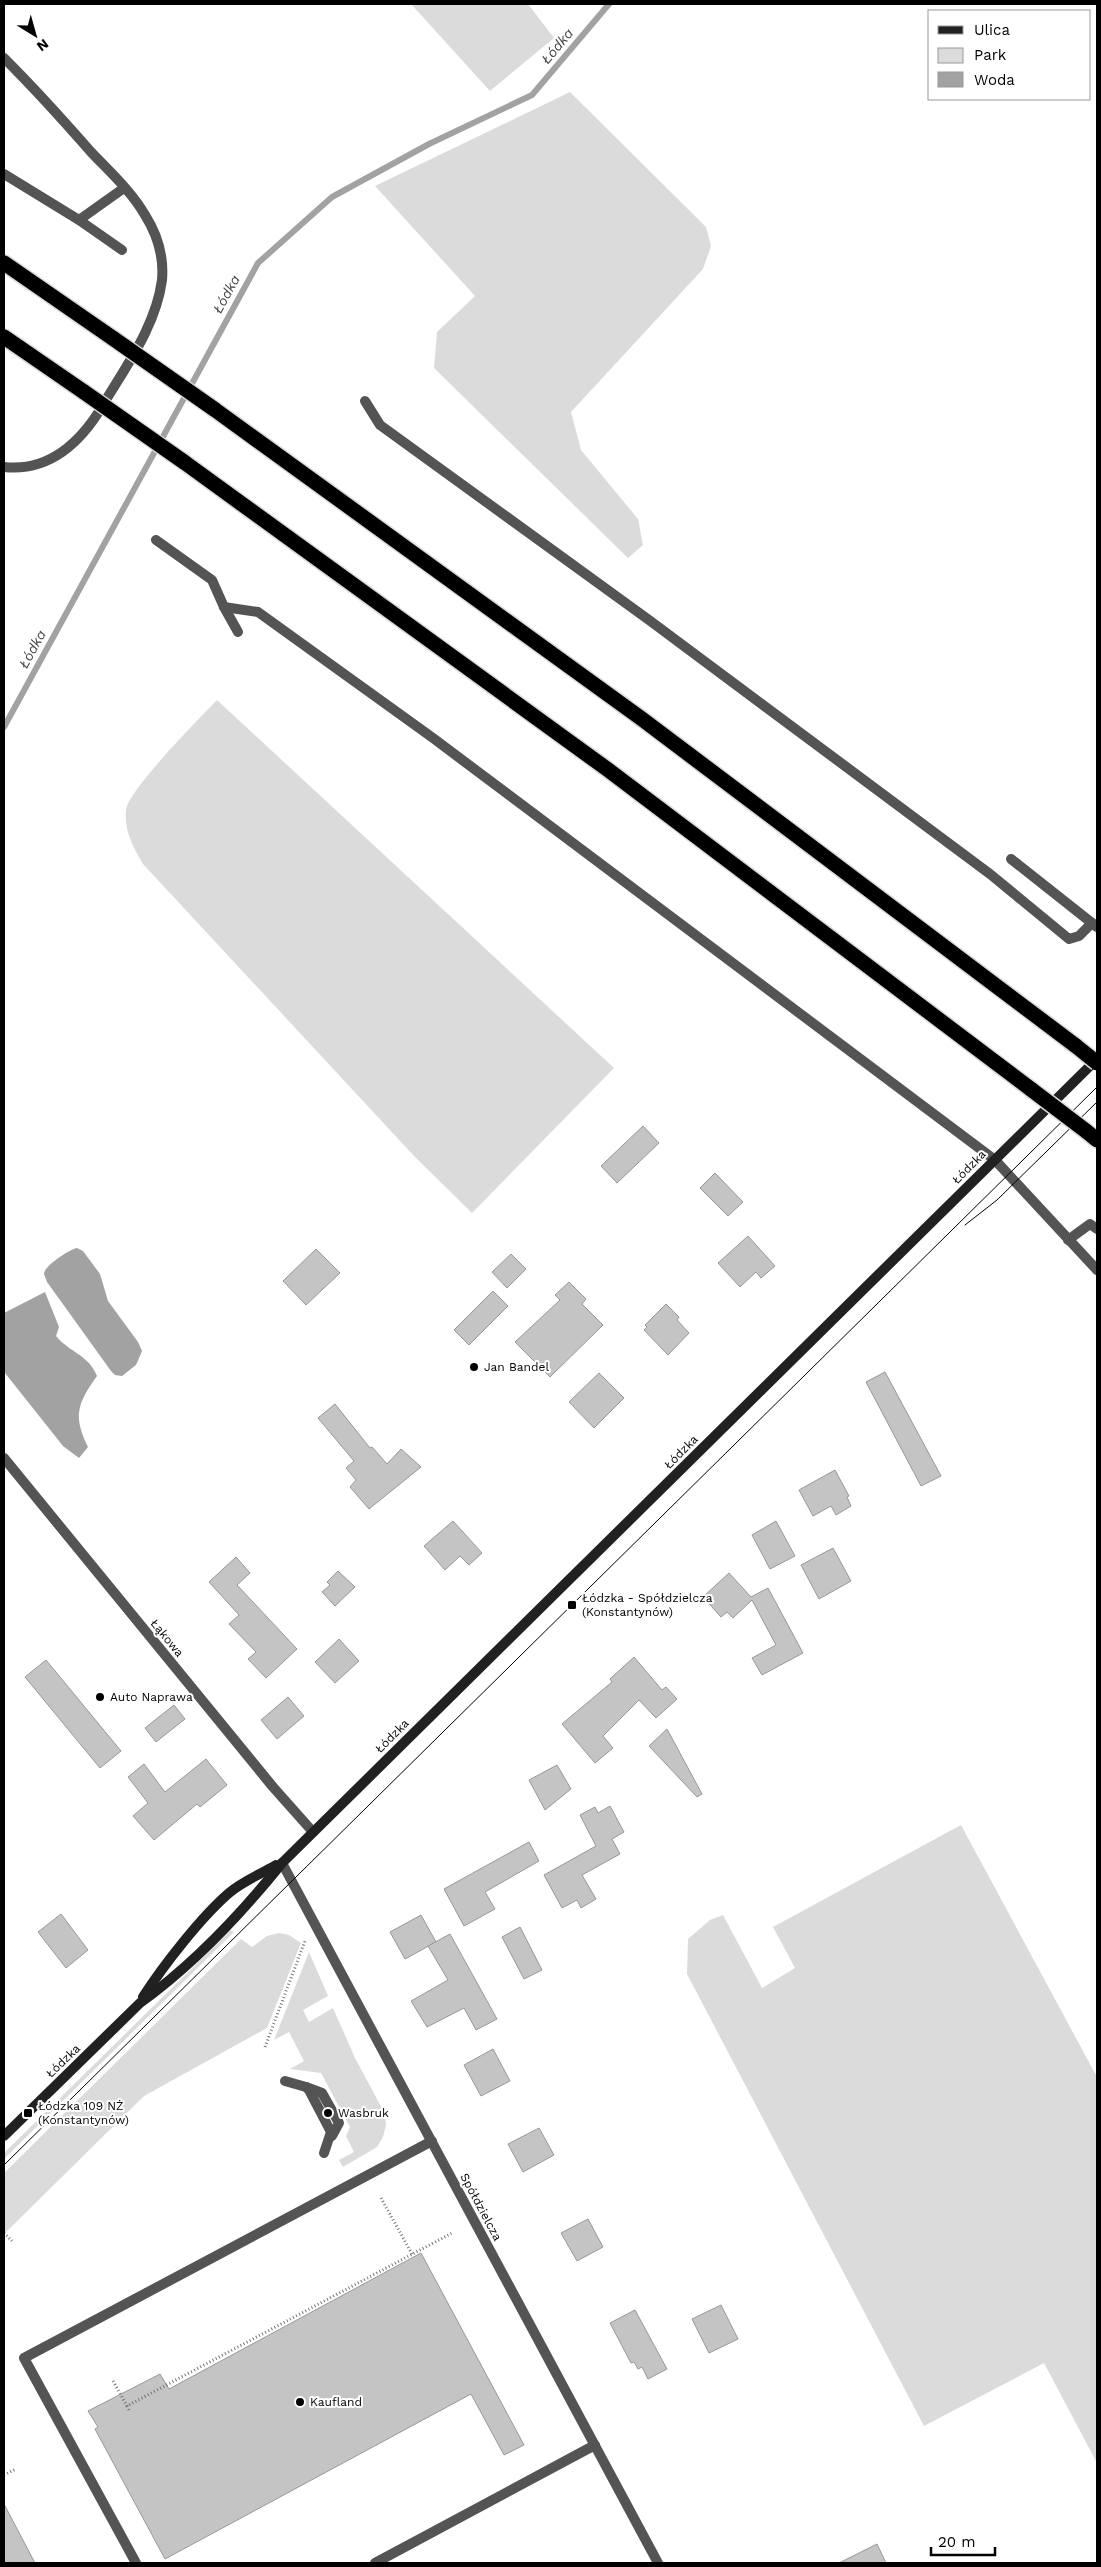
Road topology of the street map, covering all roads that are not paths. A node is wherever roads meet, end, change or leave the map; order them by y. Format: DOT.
graph roads {
  1 [pos="4,58"];
  2 [pos="4,174"];
  3 [pos="124,188"];
  4 [pos="79,220"];
  5 [pos="122,250"];
  6 [pos="4,263"];
  7 [pos="4,337"];
  8 [pos="365,400"];
  9 [pos="4,467"];
  10 [pos="156,540"];
  11 [pos="224,606"];
  12 [pos="238,632"];
  13 [pos="1011,859"];
  14 [pos="1094,925"];
  15 [pos="1097,1059"];
  16 [pos="1097,1063"];
  17 [pos="1092,1136"];
  18 [pos="995,1160"];
  19 [pos="1097,1230"];
  20 [pos="1068,1240"];
  21 [pos="1097,1270"];
  22 [pos="4,1458"];
  23 [pos="313,1832"];
  24 [pos="282,1863"];
  25 [pos="140,2003"];
  26 [pos="285,2080"];
  27 [pos="4,2136"];
  28 [pos="432,2141"];
  29 [pos="324,2153"];
  30 [pos="594,2445"];
  31 [pos="136,2563"];
  32 [pos="375,2563"];
  33 [pos="658,2563"];
  1 -- 3 [label="street"];
  2 -- 4 [label="street"];
  3 -- 4 [label="street"];
  3 -- 9 [label="street"];
  4 -- 5 [label="street"];
  6 -- 16 [label="highway, bridge"];
  7 -- 17 [label="highway, bridge"];
  8 -- 14 [label="street"];
  10 -- 11 [label="street"];
  11 -- 12 [label="street"];
  11 -- 18 [label="street"];
  13 -- 14 [label="street"];
  15 -- 18 [label="main road, Łódzka"];
  18 -- 20 [label="street"];
  18 -- 23 [label="main road, Łódzka"];
  19 -- 20 [label="street"];
  20 -- 21 [label="street"];
  22 -- 23 [label="street, Łąkowa"];
  23 -- 24 [label="main road, Łódzka"];
  24 -- 25 [label="main road, Łódzka"];
  24 -- 25 [label="main road, Łódzka"];
  24 -- 28 [label="street, Spółdzielcza"];
  25 -- 27 [label="main road, Łódzka"];
  26 -- 29 [label="street"];
  28 -- 30 [label="street, Spółdzielcza"];
  28 -- 31 [label="street"];
  30 -- 32 [label="street"];
  30 -- 33 [label="street, Spółdzielcza"];
}
